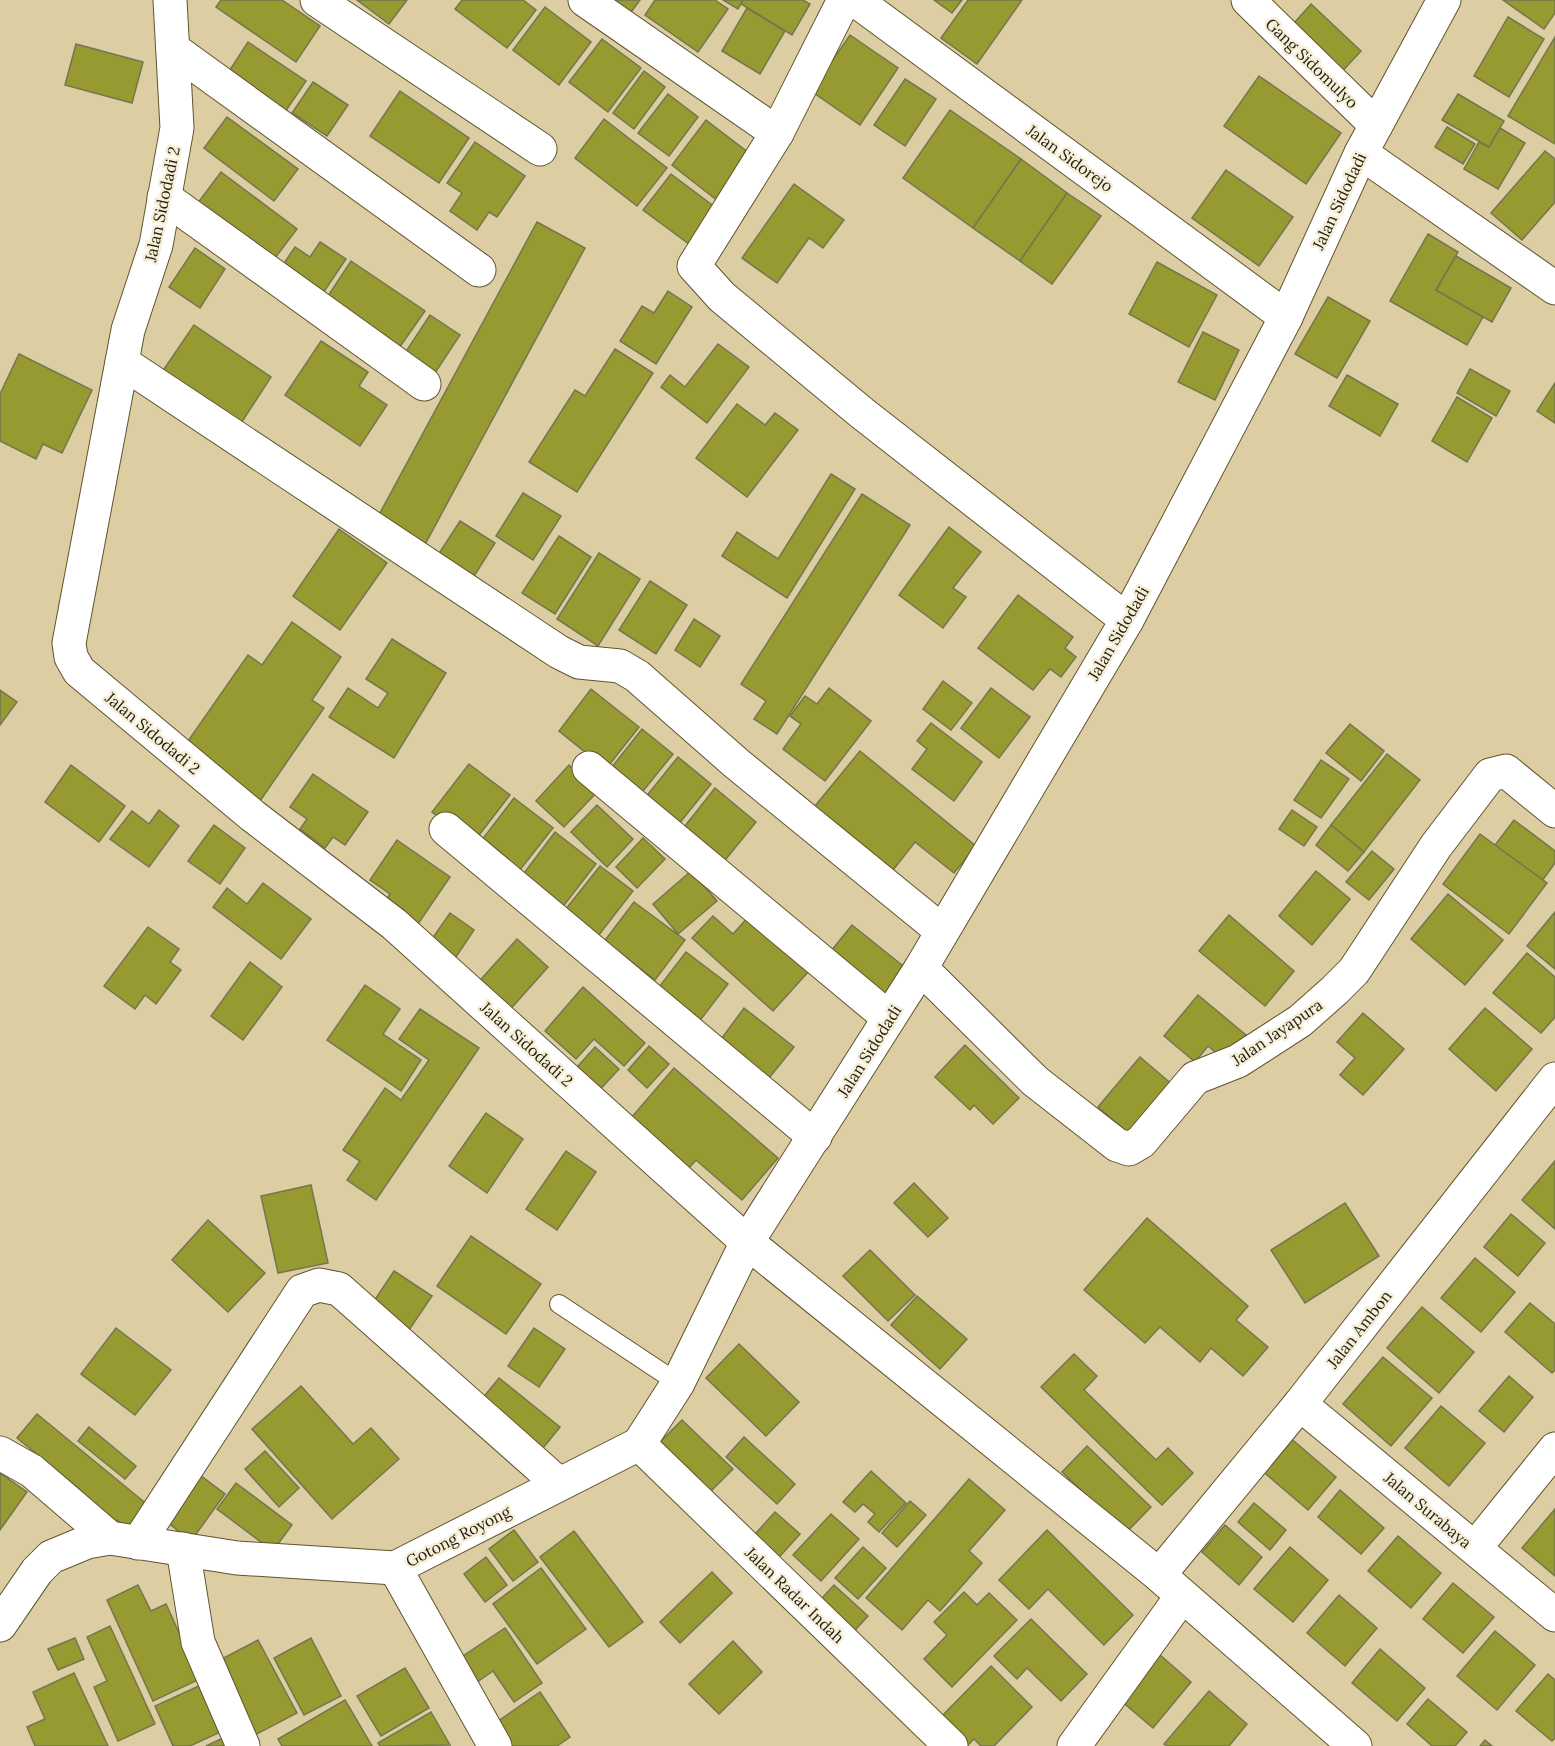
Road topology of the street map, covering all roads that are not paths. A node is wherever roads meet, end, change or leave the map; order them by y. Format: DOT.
graph roads {
  1 [pos="170,0"];
  2 [pos="317,0"];
  3 [pos="585,0"];
  4 [pos="844,0"];
  5 [pos="855,0"];
  6 [pos="1248,0"];
  7 [pos="1444,0"];
  8 [pos="173,49"];
  9 [pos="777,133"];
  10 [pos="1369,139"];
  11 [pos="540,148"];
  12 [pos="164,197"];
  13 [pos="479,270"];
  14 [pos="1555,288"];
  15 [pos="1286,317"];
  16 [pos="123,362"];
  17 [pos="424,384"];
  18 [pos="1127,620"];
  19 [pos="589,768"];
  20 [pos="1555,811"];
  21 [pos="446,830"];
  22 [pos="942,930"];
  23 [pos="921,968"];
  24 [pos="889,1018"];
  25 [pos="1555,1078"];
  26 [pos="815,1137"];
  27 [pos="747,1242"];
  28 [pos="559,1304"];
  29 [pos="678,1383"];
  30 [pos="1300,1404"];
  31 [pos="639,1444"];
  32 [pos="1555,1449"];
  33 [pos="0,1453"];
  34 [pos="559,1484"];
  35 [pos="124,1540"];
  36 [pos="1474,1548"];
  37 [pos="183,1549"];
  38 [pos="395,1568"];
  39 [pos="1170,1586"];
  40 [pos="1555,1615"];
  41 [pos="0,1625"];
  42 [pos="243,1746"];
  43 [pos="495,1746"];
  44 [pos="951,1746"];
  45 [pos="1074,1746"];
  46 [pos="1355,1746"];
  1 -- 8 [label="street, Jalan Sidodadi 2"];
  2 -- 11 [label="street"];
  3 -- 9 [label="street"];
  4 -- 9 [label="street"];
  5 -- 15 [label="street, Jalan Sidorejo"];
  6 -- 10 [label="street, Gang Sidomulyo"];
  7 -- 10 [label="street, Jalan Sidodadi"];
  8 -- 12 [label="street, Jalan Sidodadi 2"];
  8 -- 13 [label="street"];
  9 -- 18 [label="street"];
  10 -- 14 [label="street, Gang Sidomulyo"];
  10 -- 15 [label="street, Jalan Sidodadi"];
  12 -- 16 [label="street, Jalan Sidodadi 2"];
  12 -- 17 [label="street"];
  15 -- 18 [label="street, Jalan Sidodadi"];
  16 -- 22 [label="street"];
  16 -- 27 [label="street, Jalan Sidodadi 2"];
  18 -- 22 [label="street, Jalan Sidodadi"];
  19 -- 24 [label="street"];
  20 -- 23 [label="street, Jalan Jayapura"];
  21 -- 26 [label="street"];
  22 -- 23 [label="street, Jalan Sidodadi"];
  23 -- 24 [label="street, Jalan Sidodadi"];
  24 -- 26 [label="street, Jalan Sidodadi"];
  25 -- 30 [label="street, Jalan Ambon"];
  26 -- 27 [label="street, Jalan Sidodadi"];
  27 -- 29 [label="street"];
  27 -- 39 [label="street, Jalan Sidodadi 2"];
  28 -- 29 [label="lane"];
  29 -- 31 [label="street"];
  30 -- 36 [label="street, Jalan Surabaya"];
  30 -- 39 [label="street, Jalan Ambon"];
  31 -- 34 [label="street, Gotong Royong"];
  31 -- 44 [label="street, Jalan Radar Indah"];
  32 -- 36 [label="street"];
  33 -- 35 [label="street"];
  34 -- 35 [label="street"];
  34 -- 38 [label="street, Gotong Royong"];
  35 -- 37 [label="street, Gotong Royong"];
  35 -- 41 [label="street, Gotong Royong"];
  36 -- 40 [label="street, Jalan Surabaya"];
  37 -- 38 [label="street, Gotong Royong"];
  37 -- 42 [label="street"];
  38 -- 43 [label="street"];
  39 -- 45 [label="street, Jalan Ambon"];
  39 -- 46 [label="street, Jalan Sidodadi 2"];
}
